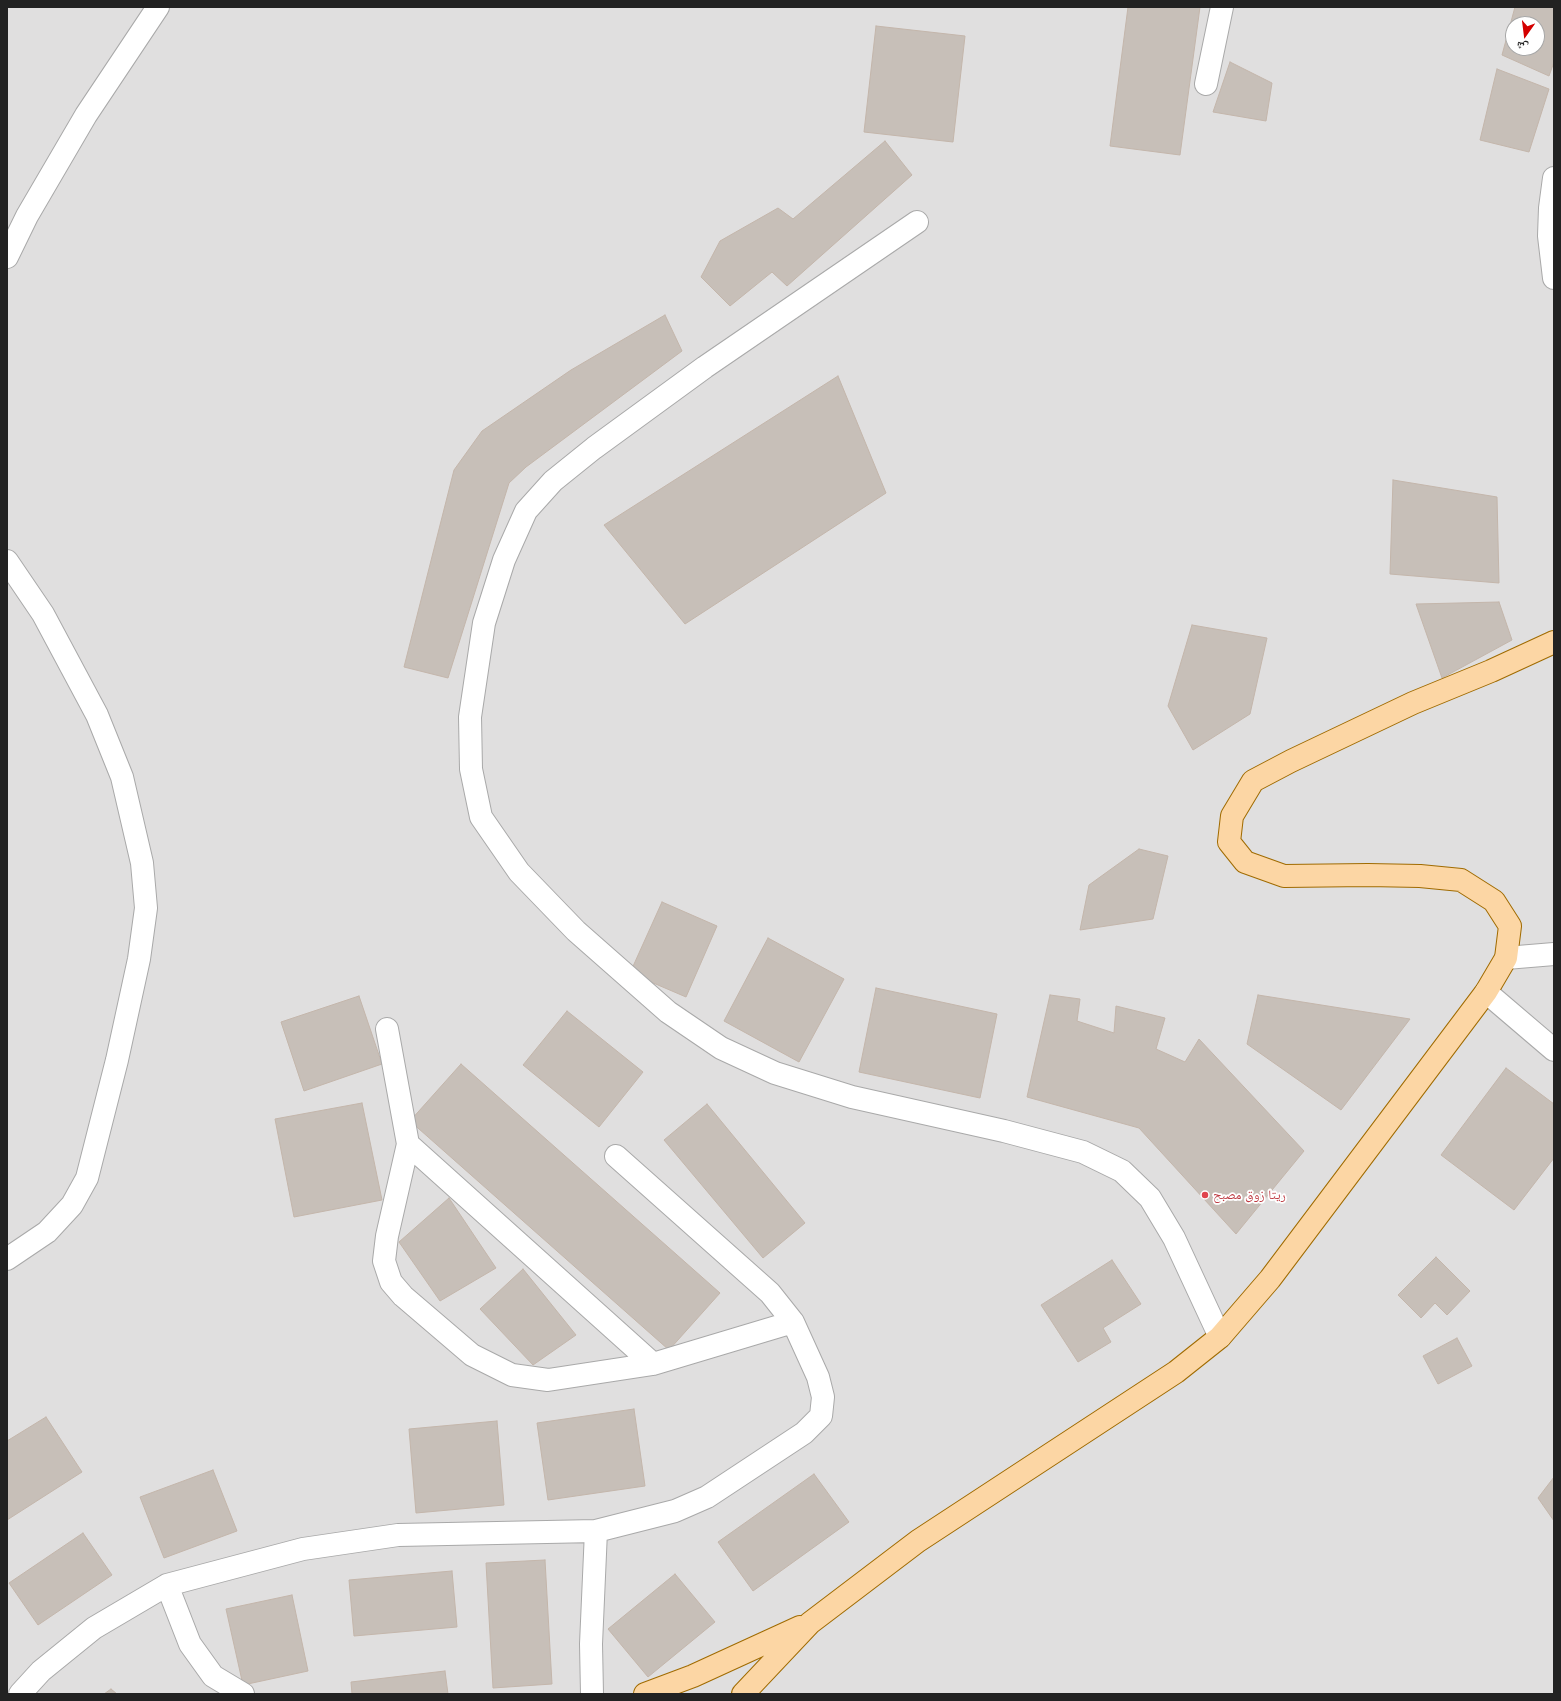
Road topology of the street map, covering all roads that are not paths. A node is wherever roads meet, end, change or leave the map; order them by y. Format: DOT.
graph roads {
  1 [pos="158,7"];
  2 [pos="1222,7"];
  3 [pos="1206,84"];
  4 [pos="1554,178"];
  5 [pos="917,222"];
  6 [pos="7,257"];
  7 [pos="1554,278"];
  8 [pos="7,561"];
  9 [pos="1554,642"];
  10 [pos="1554,954"];
  11 [pos="1506,958"];
  12 [pos="1486,992"];
  13 [pos="387,1030"];
  14 [pos="1554,1050"];
  15 [pos="408,1144"];
  16 [pos="616,1156"];
  17 [pos="7,1259"];
  18 [pos="793,1322"];
  19 [pos="1220,1337"];
  20 [pos="653,1364"];
  21 [pos="596,1531"];
  22 [pos="167,1585"];
  23 [pos="810,1623"];
  24 [pos="20,1694"];
  25 [pos="243,1694"];
  26 [pos="592,1694"];
  27 [pos="646,1694"];
  28 [pos="743,1694"];
  1 -- 6 [label="street"];
  2 -- 3 [label="street"];
  4 -- 7 [label="street"];
  5 -- 19 [label="street"];
  8 -- 17 [label="street"];
  9 -- 11 [label="main road"];
  10 -- 11 [label="street"];
  11 -- 12 [label="main road"];
  12 -- 14 [label="street"];
  12 -- 19 [label="main road"];
  13 -- 15 [label="street"];
  15 -- 20 [label="street"];
  15 -- 20 [label="street"];
  16 -- 18 [label="street"];
  18 -- 20 [label="street"];
  18 -- 21 [label="street"];
  19 -- 23 [label="main road"];
  21 -- 22 [label="street"];
  21 -- 26 [label="street"];
  22 -- 24 [label="street"];
  22 -- 25 [label="street"];
  23 -- 27 [label="main road"];
  23 -- 28 [label="main road"];
}
